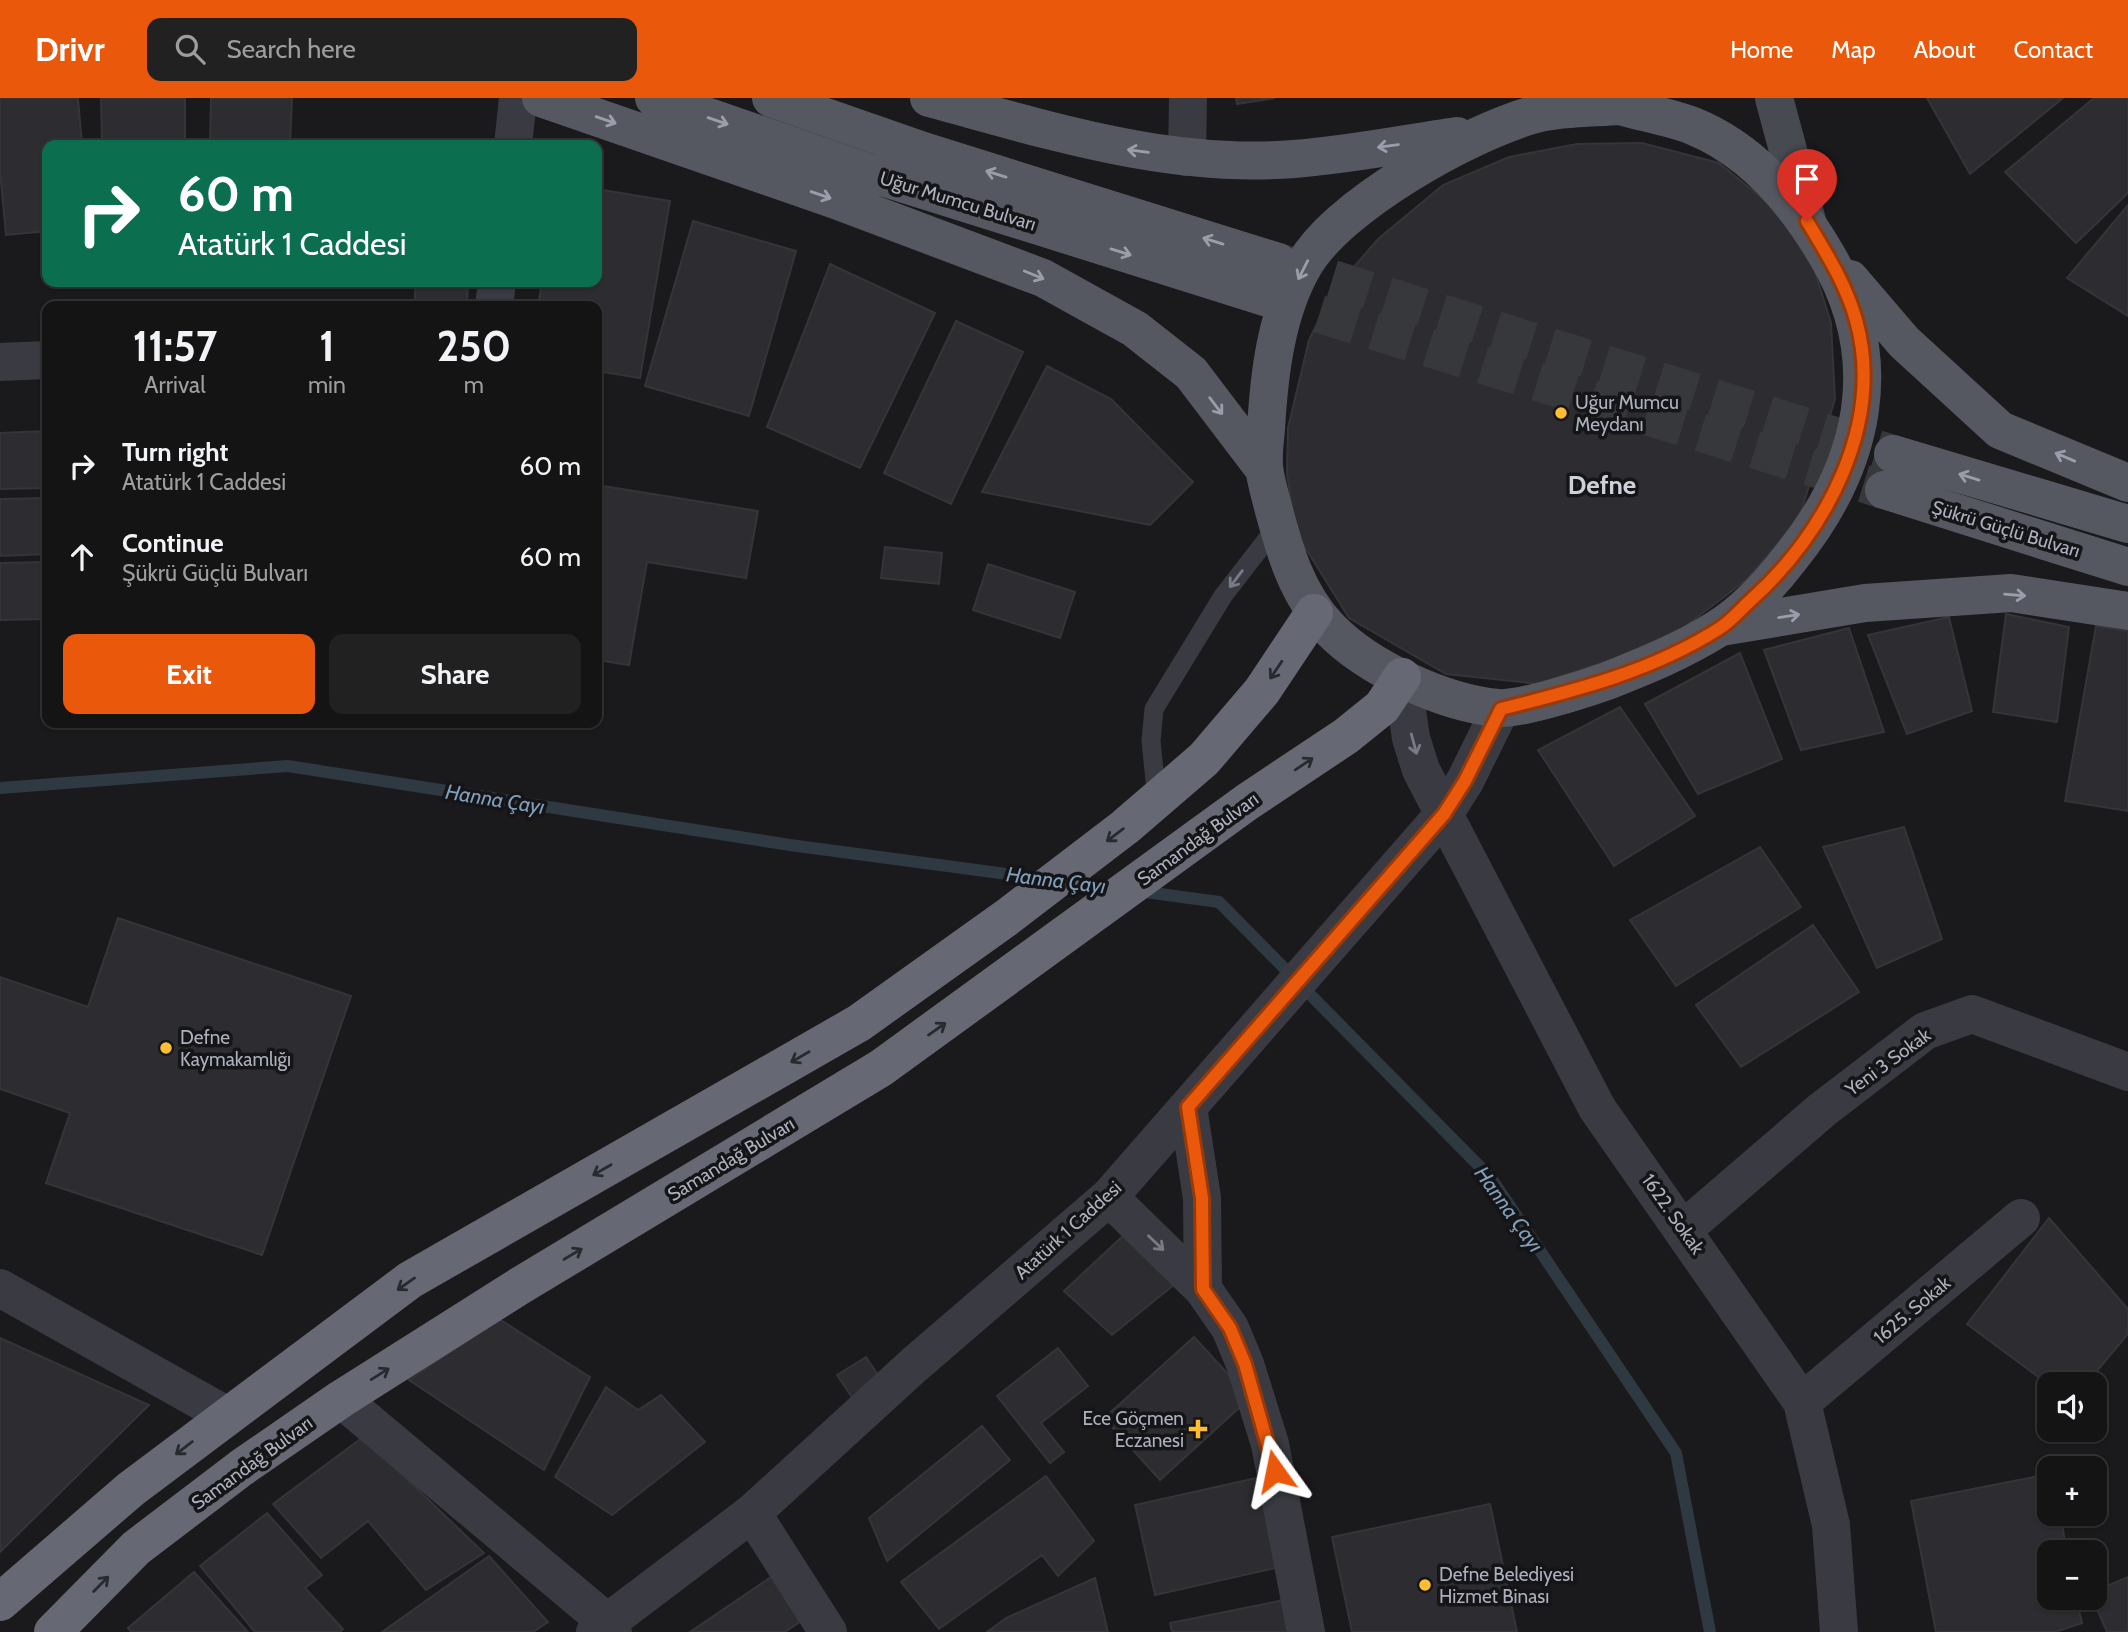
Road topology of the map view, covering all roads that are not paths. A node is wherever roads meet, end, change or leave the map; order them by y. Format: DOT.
graph roads {
  1 [pos="518,98"];
  2 [pos="541,98"];
  3 [pos="654,98"];
  4 [pos="772,98"];
  5 [pos="929,98"];
  6 [pos="1188,98"];
  7 [pos="1550,98"];
  8 [pos="1774,98"];
  9 [pos="1480,133"];
  10 [pos="514,140"];
  11 [pos="1187,157"];
  12 [pos="1807,221"];
  13 [pos="1278,262"];
  14 [pos="1265,297"];
  15 [pos="42,360"];
  16 [pos="0,362"];
  17 [pos="1894,454"];
  18 [pos="1264,469"];
  19 [pos="2128,483"];
  20 [pos="1884,490"];
  21 [pos="2128,524"];
  22 [pos="1278,525"];
  23 [pos="2128,567"];
  24 [pos="2128,611"];
  25 [pos="1314,613"];
  26 [pos="1721,627"];
  27 [pos="1402,677"];
  28 [pos="1501,709"];
  29 [pos="1157,800"];
  30 [pos="1444,814"];
  31 [pos="2128,1072"];
  32 [pos="1188,1107"];
  33 [pos="1109,1197"];
  34 [pos="2021,1218"];
  35 [pos="1684,1229"];
  36 [pos="0,1288"];
  37 [pos="1203,1289"];
  38 [pos="341,1399"];
  39 [pos="1802,1402"];
  40 [pos="226,1415"];
  41 [pos="752,1513"];
  42 [pos="0,1602"];
  43 [pos="605,1629"];
  44 [pos="52,1632"];
  45 [pos="828,1632"];
  46 [pos="1306,1632"];
  47 [pos="1839,1632"];
  1 -- 10 [label="street"];
  2 -- 18 [label="main road, one-way"];
  3 -- 14 [label="main road, Uğur Mumcu Bulvarı, one-way"];
  13 -- 4 [label="main road, Uğur Mumcu Bulvarı, one-way"];
  11 -- 5 [label="main road, one-way"];
  6 -- 11 [label="street"];
  7 -- 9 [label="main road"];
  8 -- 12 [label="main road"];
  9 -- 11 [label="main road, one-way"];
  9 -- 12 [label="main road"];
  9 -- 18 [label="main road, one-way"];
  19 -- 12 [label="main road, one-way"];
  12 -- 26 [label="main road"];
  15 -- 16 [label="street"];
  21 -- 17 [label="main road, Şükrü Güçlü Bulvarı, one-way"];
  18 -- 22 [label="main road"];
  20 -- 23 [label="main road, Şükrü Güçlü Bulvarı"];
  22 -- 25 [label="main road"];
  22 -- 29 [label="lane, one-way"];
  26 -- 24 [label="main road, one-way"];
  25 -- 27 [label="main road"];
  25 -- 29 [label="highway, one-way"];
  26 -- 28 [label="main road"];
  27 -- 28 [label="main road"];
  27 -- 30 [label="street, one-way"];
  38 -- 27 [label="highway, Samandağ Bulvarı, one-way"];
  28 -- 30 [label="street"];
  29 -- 40 [label="highway, one-way"];
  30 -- 32 [label="street, Atatürk 1 Caddesi"];
  30 -- 35 [label="street, 1622. Sokak"];
  31 -- 35 [label="street, Yeni 3 Sokak"];
  32 -- 33 [label="street, Atatürk 1 Caddesi"];
  32 -- 37 [label="street"];
  33 -- 37 [label="street, one-way"];
  33 -- 41 [label="street, Atatürk 1 Caddesi"];
  34 -- 39 [label="street, 1625. Sokak"];
  35 -- 39 [label="street, 1622. Sokak"];
  36 -- 40 [label="street"];
  37 -- 46 [label="street"];
  38 -- 43 [label="street"];
  44 -- 38 [label="highway, Samandağ Bulvarı, one-way"];
  39 -- 47 [label="street, 1622. Sokak"];
  40 -- 42 [label="highway, one-way"];
  41 -- 43 [label="street, Atatürk 1 Caddesi"];
  41 -- 45 [label="street"];
}
